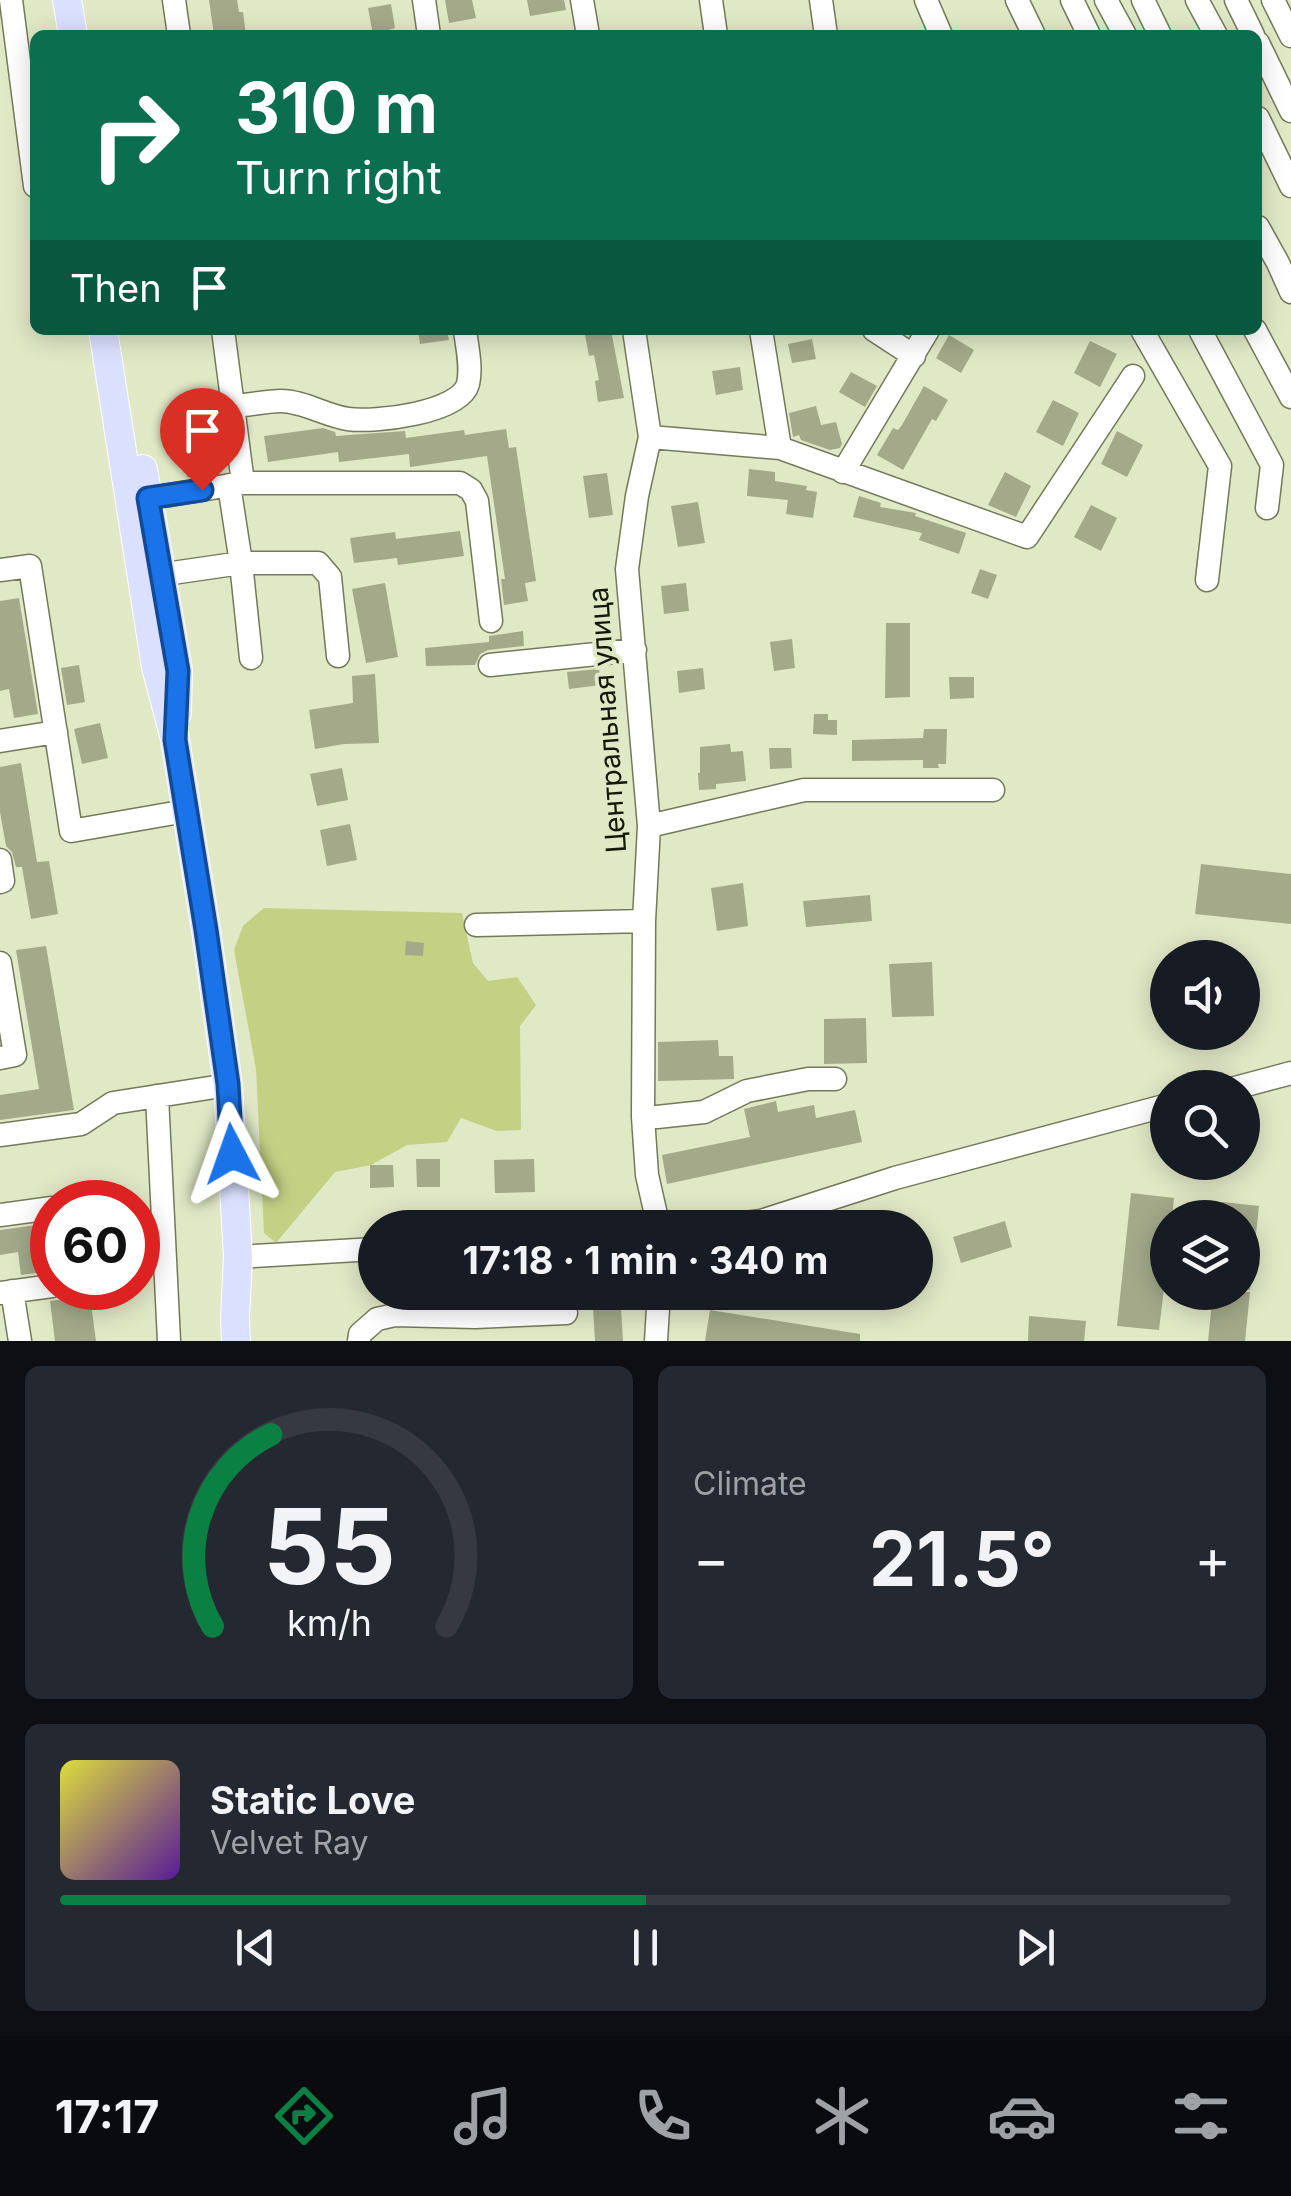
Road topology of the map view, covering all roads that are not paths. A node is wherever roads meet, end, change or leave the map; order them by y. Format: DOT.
graph roads {
  1 [pos="11,0"];
  2 [pos="53,0"];
  3 [pos="67,0"];
  4 [pos="174,0"];
  5 [pos="424,0"];
  6 [pos="582,0"];
  7 [pos="711,0"];
  8 [pos="821,0"];
  9 [pos="926,0"];
  10 [pos="1017,0"];
  11 [pos="1072,0"];
  12 [pos="1106,0"];
  13 [pos="1143,0"];
  14 [pos="1197,0"];
  15 [pos="1236,0"];
  16 [pos="1274,0"];
  17 [pos="57,30"];
  18 [pos="72,30"];
  19 [pos="178,30"];
  20 [pos="428,30"];
  21 [pos="587,30"];
  22 [pos="715,30"];
  23 [pos="825,30"];
  24 [pos="939,30"];
  25 [pos="1032,30"];
  26 [pos="1087,30"];
  27 [pos="1121,30"];
  28 [pos="1158,30"];
  29 [pos="1213,30"];
  30 [pos="1251,30"];
  31 [pos="1291,36"];
  32 [pos="1262,51"];
  33 [pos="1291,111"];
  34 [pos="1262,126"];
  35 [pos="30,147"];
  36 [pos="1291,186"];
  37 [pos="1262,234"];
  38 [pos="1291,292"];
  39 [pos="104,335"];
  40 [pos="121,335"];
  41 [pos="225,335"];
  42 [pos="466,335"];
  43 [pos="635,335"];
  44 [pos="763,335"];
  45 [pos="882,335"];
  46 [pos="925,335"];
  47 [pos="1145,335"];
  48 [pos="1203,335"];
  49 [pos="1258,335"];
  50 [pos="914,356"];
  51 [pos="1133,376"];
  52 [pos="1291,397"];
  53 [pos="235,406"];
  54 [pos="650,437"];
  55 [pos="780,448"];
  56 [pos="844,472"];
  57 [pos="1291,474"];
  58 [pos="236,484"];
  59 [pos="139,500"];
  60 [pos="241,563"];
  61 [pos="0,570"];
  62 [pos="152,576"];
  63 [pos="1207,580"];
  64 [pos="491,621"];
  65 [pos="635,650"];
  66 [pos="338,656"];
  67 [pos="251,658"];
  68 [pos="490,666"];
  69 [pos="56,732"];
  70 [pos="0,741"];
  71 [pos="993,790"];
  72 [pos="186,811"];
  73 [pos="649,826"];
  74 [pos="0,860"];
  75 [pos="0,882"];
  76 [pos="644,922"];
  77 [pos="476,925"];
  78 [pos="0,964"];
  79 [pos="0,1058"];
  80 [pos="1291,1072"];
  81 [pos="835,1079"];
  82 [pos="1260,1081"];
  83 [pos="228,1084"];
  84 [pos="157,1096"];
  85 [pos="1150,1110"];
  86 [pos="642,1117"];
  87 [pos="0,1136"];
  88 [pos="655,1210"];
  89 [pos="795,1210"];
  90 [pos="30,1211"];
  91 [pos="0,1215"];
  92 [pos="358,1250"];
  93 [pos="238,1258"];
  94 [pos="6,1292"];
  95 [pos="474,1310"];
  96 [pos="658,1310"];
  97 [pos="566,1313"];
  98 [pos="475,1316"];
  99 [pos="20,1341"];
  100 [pos="169,1341"];
  101 [pos="236,1341"];
  102 [pos="358,1341"];
  103 [pos="656,1341"];
  1 -- 35 [label="street"];
  2 -- 17 [label="main road"];
  3 -- 18 [label="main road"];
  4 -- 19 [label="street"];
  5 -- 20 [label="street"];
  6 -- 21 [label="street"];
  7 -- 22 [label="street"];
  8 -- 23 [label="street"];
  9 -- 24 [label="street"];
  10 -- 25 [label="street"];
  11 -- 26 [label="street"];
  12 -- 27 [label="street"];
  13 -- 28 [label="street"];
  14 -- 29 [label="street"];
  15 -- 30 [label="street"];
  16 -- 31 [label="street"];
  32 -- 33 [label="street"];
  34 -- 36 [label="street"];
  37 -- 38 [label="street"];
  39 -- 59 [label="main road"];
  40 -- 59 [label="main road"];
  41 -- 53 [label="street"];
  42 -- 53 [label="street"];
  43 -- 54 [label="street, Центральная улица"];
  44 -- 55 [label="street"];
  45 -- 50 [label="street"];
  46 -- 50 [label="street"];
  47 -- 63 [label="street"];
  48 -- 57 [label="street"];
  49 -- 52 [label="street"];
  50 -- 56 [label="street"];
  51 -- 56 [label="street"];
  53 -- 58 [label="street"];
  54 -- 55 [label="street"];
  54 -- 65 [label="street, Центральная улица"];
  55 -- 56 [label="street"];
  58 -- 59 [label="street"];
  58 -- 60 [label="street"];
  58 -- 64 [label="street"];
  59 -- 62 [label="main road"];
  60 -- 62 [label="street"];
  60 -- 66 [label="street"];
  60 -- 67 [label="street"];
  61 -- 69 [label="street"];
  62 -- 72 [label="main road"];
  65 -- 68 [label="street"];
  65 -- 73 [label="street, Центральная улица"];
  69 -- 70 [label="street"];
  69 -- 72 [label="street"];
  71 -- 73 [label="street"];
  72 -- 83 [label="main road"];
  73 -- 76 [label="street, Центральная улица"];
  74 -- 75 [label="street"];
  76 -- 77 [label="street"];
  76 -- 86 [label="street, Центральная улица"];
  78 -- 79 [label="street"];
  80 -- 82 [label="street"];
  81 -- 86 [label="street"];
  83 -- 84 [label="street"];
  83 -- 93 [label="main road"];
  84 -- 87 [label="street"];
  84 -- 100 [label="street"];
  85 -- 89 [label="street"];
  86 -- 88 [label="street, Центральная улица"];
  90 -- 91 [label="street"];
  92 -- 93 [label="street"];
  93 -- 101 [label="main road"];
  94 -- 99 [label="street"];
  95 -- 98 [label="street"];
  96 -- 103 [label="street"];
  97 -- 98 [label="street"];
  98 -- 102 [label="street"];
}
